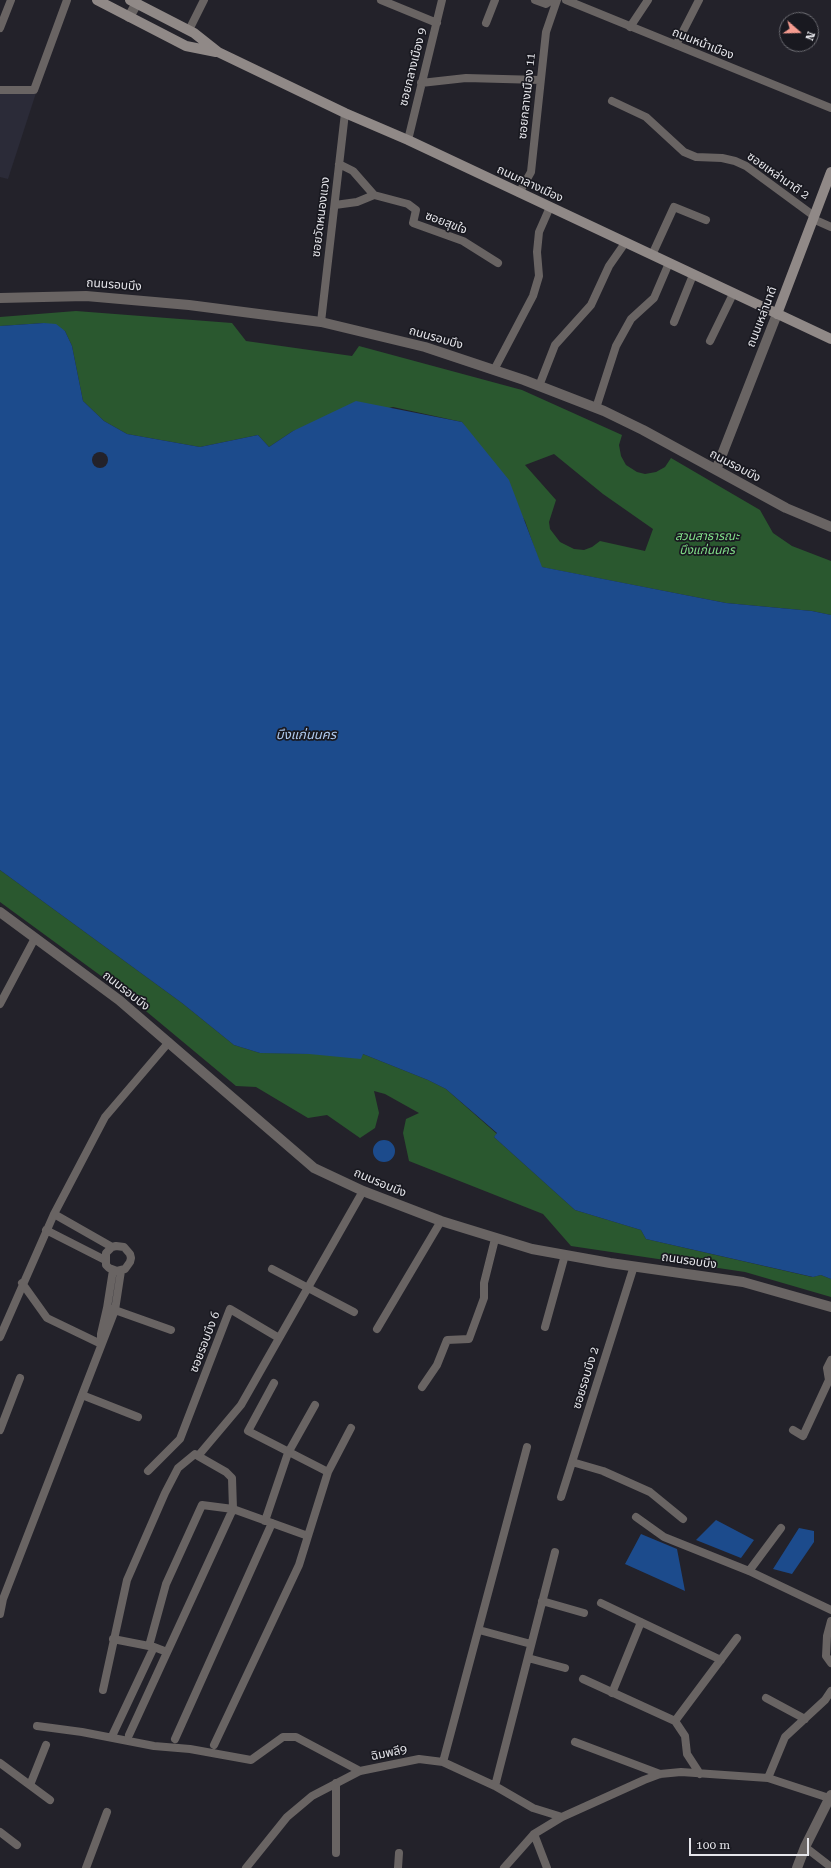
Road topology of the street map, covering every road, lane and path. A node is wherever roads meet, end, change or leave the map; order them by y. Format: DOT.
graph roads {
  1 [pos="11,0"];
  2 [pos="67,0"];
  3 [pos="97,0"];
  4 [pos="204,0"];
  5 [pos="381,0"];
  6 [pos="442,0"];
  7 [pos="495,0"];
  8 [pos="534,0"];
  9 [pos="552,0"];
  10 [pos="557,0"];
  11 [pos="566,0"];
  12 [pos="648,0"];
  13 [pos="699,0"];
  14 [pos="135,1"];
  15 [pos="129,17"];
  16 [pos="437,23"];
  17 [pos="486,23"];
  18 [pos="630,27"];
  19 [pos="0,28"];
  20 [pos="188,30"];
  21 [pos="676,45"];
  22 [pos="218,52"];
  23 [pos="540,80"];
  24 [pos="421,83"];
  25 [pos="0,90"];
  26 [pos="612,101"];
  27 [pos="831,108"];
  28 [pos="345,113"];
  29 [pos="408,140"];
  30 [pos="339,164"];
  31 [pos="831,172"];
  32 [pos="519,193"];
  33 [pos="374,194"];
  34 [pos="335,205"];
  35 [pos="550,208"];
  36 [pos="814,217"];
  37 [pos="706,220"];
  38 [pos="831,227"];
  39 [pos="625,243"];
  40 [pos="652,255"];
  41 [pos="498,263"];
  42 [pos="669,263"];
  43 [pos="693,275"];
  44 [pos="734,294"];
  45 [pos="0,298"];
  46 [pos="776,314"];
  47 [pos="321,322"];
  48 [pos="674,322"];
  49 [pos="831,339"];
  50 [pos="710,341"];
  51 [pos="494,370"];
  52 [pos="539,386"];
  53 [pos="596,408"];
  54 [pos="716,470"];
  55 [pos="831,526"];
  56 [pos="0,912"];
  57 [pos="35,938"];
  58 [pos="0,1004"];
  59 [pos="169,1042"];
  60 [pos="363,1191"];
  61 [pos="54,1214"];
  62 [pos="441,1221"];
  63 [pos="46,1230"];
  64 [pos="495,1239"];
  65 [pos="112,1247"];
  66 [pos="564,1255"];
  67 [pos="105,1260"];
  68 [pos="634,1266"];
  69 [pos="272,1269"];
  70 [pos="117,1271"];
  71 [pos="22,1283"];
  72 [pos="308,1289"];
  73 [pos="831,1307"];
  74 [pos="111,1309"];
  75 [pos="354,1312"];
  76 [pos="545,1327"];
  77 [pos="377,1329"];
  78 [pos="171,1330"];
  79 [pos="0,1337"];
  80 [pos="279,1338"];
  81 [pos="101,1344"];
  82 [pos="831,1360"];
  83 [pos="20,1378"];
  84 [pos="274,1383"];
  85 [pos="422,1387"];
  86 [pos="82,1396"];
  87 [pos="315,1405"];
  88 [pos="138,1417"];
  89 [pos="351,1428"];
  90 [pos="0,1430"];
  91 [pos="793,1430"];
  92 [pos="527,1447"];
  93 [pos="288,1452"];
  94 [pos="198,1456"];
  95 [pos="572,1462"];
  96 [pos="148,1471"];
  97 [pos="328,1472"];
  98 [pos="561,1497"];
  99 [pos="233,1509"];
  100 [pos="636,1517"];
  101 [pos="683,1519"];
  102 [pos="269,1522"];
  103 [pos="781,1528"];
  104 [pos="308,1536"];
  105 [pos="555,1552"];
  106 [pos="749,1571"];
  107 [pos="542,1601"];
  108 [pos="601,1603"];
  109 [pos="831,1610"];
  110 [pos="584,1613"];
  111 [pos="0,1614"];
  112 [pos="831,1621"];
  113 [pos="641,1622"];
  114 [pos="479,1630"];
  115 [pos="737,1638"];
  116 [pos="113,1639"];
  117 [pos="531,1644"];
  118 [pos="152,1647"];
  119 [pos="167,1652"];
  120 [pos="528,1658"];
  121 [pos="721,1660"];
  122 [pos="831,1663"];
  123 [pos="565,1668"];
  124 [pos="583,1680"];
  125 [pos="103,1690"];
  126 [pos="831,1691"];
  127 [pos="612,1693"];
  128 [pos="766,1698"];
  129 [pos="805,1719"];
  130 [pos="675,1721"];
  131 [pos="37,1726"];
  132 [pos="113,1734"];
  133 [pos="129,1735"];
  134 [pos="174,1739"];
  135 [pos="575,1742"];
  136 [pos="46,1745"];
  137 [pos="214,1745"];
  138 [pos="443,1762"];
  139 [pos="0,1763"];
  140 [pos="360,1771"];
  141 [pos="660,1774"];
  142 [pos="700,1774"];
  143 [pos="768,1778"];
  144 [pos="336,1783"];
  145 [pos="30,1785"];
  146 [pos="495,1786"];
  147 [pos="830,1796"];
  148 [pos="50,1800"];
  149 [pos="107,1812"];
  150 [pos="562,1817"];
  151 [pos="0,1832"];
  152 [pos="534,1834"];
  153 [pos="17,1845"];
  154 [pos="805,1847"];
  155 [pos="336,1853"];
  156 [pos="399,1853"];
  157 [pos="86,1868"];
  158 [pos="246,1868"];
  159 [pos="398,1868"];
  160 [pos="504,1868"];
  161 [pos="547,1868"];
  162 [pos="797,1868"];
  163 [pos="831,1868"];
  1 -- 19 [label="street"];
  2 -- 25 [label="street"];
  3 -- 15 [label="main road, ถนนกลางเมือง"];
  4 -- 20 [label="street"];
  5 -- 16 [label="street"];
  6 -- 16 [label="street, ซอยกลางเมือง 9"];
  7 -- 17 [label="street"];
  8 -- 9 [label="street"];
  10 -- 23 [label="street, ซอยกลางเมือง 11"];
  11 -- 18 [label="street, ถนนหน้าเมือง"];
  12 -- 18 [label="street"];
  13 -- 21 [label="street"];
  14 -- 15 [label="street"];
  14 -- 20 [label="main road, ถนนกลางเมือง"];
  15 -- 22 [label="main road, ถนนกลางเมือง"];
  16 -- 24 [label="street, ซอยกลางเมือง 9"];
  18 -- 21 [label="street, ถนนหน้าเมือง"];
  20 -- 22 [label="main road, ถนนกลางเมือง"];
  21 -- 27 [label="street, ถนนหน้าเมือง"];
  22 -- 28 [label="main road, ถนนกลางเมือง"];
  23 -- 24 [label="street"];
  23 -- 32 [label="street, ซอยกลางเมือง 11"];
  24 -- 29 [label="street, ซอยกลางเมือง 9"];
  26 -- 36 [label="street, ซอยเหล่านาดี 2"];
  28 -- 29 [label="main road, ถนนกลางเมือง"];
  28 -- 30 [label="street, ซอยวัดหนองแวง"];
  29 -- 32 [label="main road, ถนนกลางเมือง"];
  30 -- 33 [label="street"];
  30 -- 34 [label="street, ซอยวัดหนองแวง"];
  31 -- 36 [label="main road, ถนนเหล่านาดี"];
  32 -- 35 [label="main road, ถนนกลางเมือง"];
  33 -- 34 [label="street"];
  33 -- 41 [label="street, ซอยสุขใจ"];
  34 -- 47 [label="street, ซอยวัดหนองแวง"];
  35 -- 39 [label="main road, ถนนกลางเมือง"];
  35 -- 51 [label="street"];
  36 -- 38 [label="street, ซอยเหล่านาดี 2"];
  36 -- 46 [label="main road, ถนนเหล่านาดี"];
  37 -- 40 [label="street"];
  39 -- 40 [label="main road, ถนนกลางเมือง"];
  39 -- 52 [label="street"];
  40 -- 42 [label="main road, ถนนกลางเมือง"];
  42 -- 43 [label="main road, ถนนกลางเมือง"];
  42 -- 53 [label="street"];
  43 -- 44 [label="main road, ถนนกลางเมือง"];
  43 -- 48 [label="street"];
  44 -- 46 [label="main road, ถนนกลางเมือง"];
  44 -- 50 [label="street"];
  45 -- 47 [label="street, ถนนรอบบึง"];
  46 -- 49 [label="main road, ถนนกลางเมือง"];
  46 -- 54 [label="street, ถนนเหล่านาดี"];
  47 -- 51 [label="street, ถนนรอบบึง"];
  51 -- 52 [label="street, ถนนรอบบึง"];
  52 -- 53 [label="street, ถนนรอบบึง"];
  53 -- 54 [label="street, ถนนรอบบึง"];
  54 -- 55 [label="street, ถนนรอบบึง"];
  56 -- 57 [label="street, ถนนรอบบึง"];
  57 -- 58 [label="street"];
  57 -- 59 [label="street, ถนนรอบบึง"];
  59 -- 60 [label="street, ถนนรอบบึง"];
  59 -- 61 [label="street"];
  60 -- 62 [label="street, ถนนรอบบึง"];
  60 -- 72 [label="street"];
  61 -- 63 [label="street"];
  61 -- 65 [label="street"];
  62 -- 64 [label="street, ถนนรอบบึง"];
  62 -- 77 [label="street"];
  63 -- 67 [label="street"];
  63 -- 71 [label="street"];
  64 -- 66 [label="street, ถนนรอบบึง"];
  64 -- 85 [label="street"];
  65 -- 67 [label="street"];
  65 -- 70 [label="street"];
  66 -- 68 [label="street, ถนนรอบบึง"];
  66 -- 76 [label="street"];
  67 -- 70 [label="street"];
  68 -- 73 [label="street, ถนนรอบบึง"];
  68 -- 95 [label="street, ซอยรอบบึง 2"];
  69 -- 72 [label="street"];
  70 -- 74 [label="street"];
  71 -- 79 [label="street"];
  71 -- 81 [label="street"];
  72 -- 75 [label="street"];
  72 -- 80 [label="street"];
  74 -- 78 [label="street"];
  74 -- 81 [label="street"];
  80 -- 94 [label="street"];
  80 -- 96 [label="street, ซอยรอบบึง 6"];
  81 -- 86 [label="street"];
  82 -- 91 [label="street"];
  83 -- 90 [label="street"];
  84 -- 93 [label="street"];
  86 -- 88 [label="street"];
  86 -- 111 [label="street"];
  87 -- 93 [label="street"];
  89 -- 97 [label="street"];
  92 -- 114 [label="street"];
  93 -- 97 [label="street"];
  93 -- 102 [label="street"];
  94 -- 99 [label="street"];
  94 -- 116 [label="street"];
  95 -- 98 [label="street, ซอยรอบบึง 2"];
  95 -- 101 [label="street"];
  97 -- 104 [label="street"];
  99 -- 102 [label="street"];
  99 -- 118 [label="street"];
  99 -- 119 [label="street"];
  100 -- 106 [label="street"];
  102 -- 104 [label="street"];
  102 -- 134 [label="street"];
  103 -- 106 [label="street"];
  104 -- 137 [label="street"];
  105 -- 107 [label="street"];
  106 -- 109 [label="street"];
  107 -- 110 [label="street"];
  107 -- 117 [label="street"];
  108 -- 113 [label="street"];
  112 -- 122 [label="street"];
  113 -- 121 [label="street"];
  113 -- 127 [label="street"];
  114 -- 117 [label="street"];
  114 -- 138 [label="street"];
  115 -- 121 [label="street"];
  116 -- 118 [label="street"];
  116 -- 125 [label="street"];
  117 -- 120 [label="street"];
  118 -- 119 [label="street"];
  118 -- 132 [label="street"];
  119 -- 133 [label="street"];
  120 -- 123 [label="street"];
  120 -- 146 [label="street"];
  121 -- 130 [label="street"];
  124 -- 127 [label="street"];
  126 -- 129 [label="street"];
  127 -- 130 [label="street"];
  128 -- 129 [label="street"];
  129 -- 143 [label="street"];
  130 -- 142 [label="street"];
  131 -- 140 [label="street"];
  135 -- 141 [label="street"];
  136 -- 145 [label="street"];
  138 -- 140 [label="street, ฉิมพลี9"];
  138 -- 146 [label="street, ฉิมพลี9"];
  139 -- 145 [label="street"];
  140 -- 144 [label="street, ฉิมพลี9"];
  141 -- 142 [label="street"];
  141 -- 150 [label="street"];
  142 -- 143 [label="street"];
  143 -- 147 [label="street"];
  144 -- 155 [label="street"];
  144 -- 158 [label="street, ฉิมพลี9"];
  145 -- 148 [label="street"];
  146 -- 150 [label="street, ฉิมพลี9"];
  147 -- 154 [label="street"];
  149 -- 157 [label="street"];
  150 -- 152 [label="street"];
  151 -- 153 [label="street"];
  152 -- 160 [label="street"];
  152 -- 161 [label="street"];
  154 -- 162 [label="street"];
  154 -- 163 [label="street"];
  156 -- 159 [label="street"];
}
